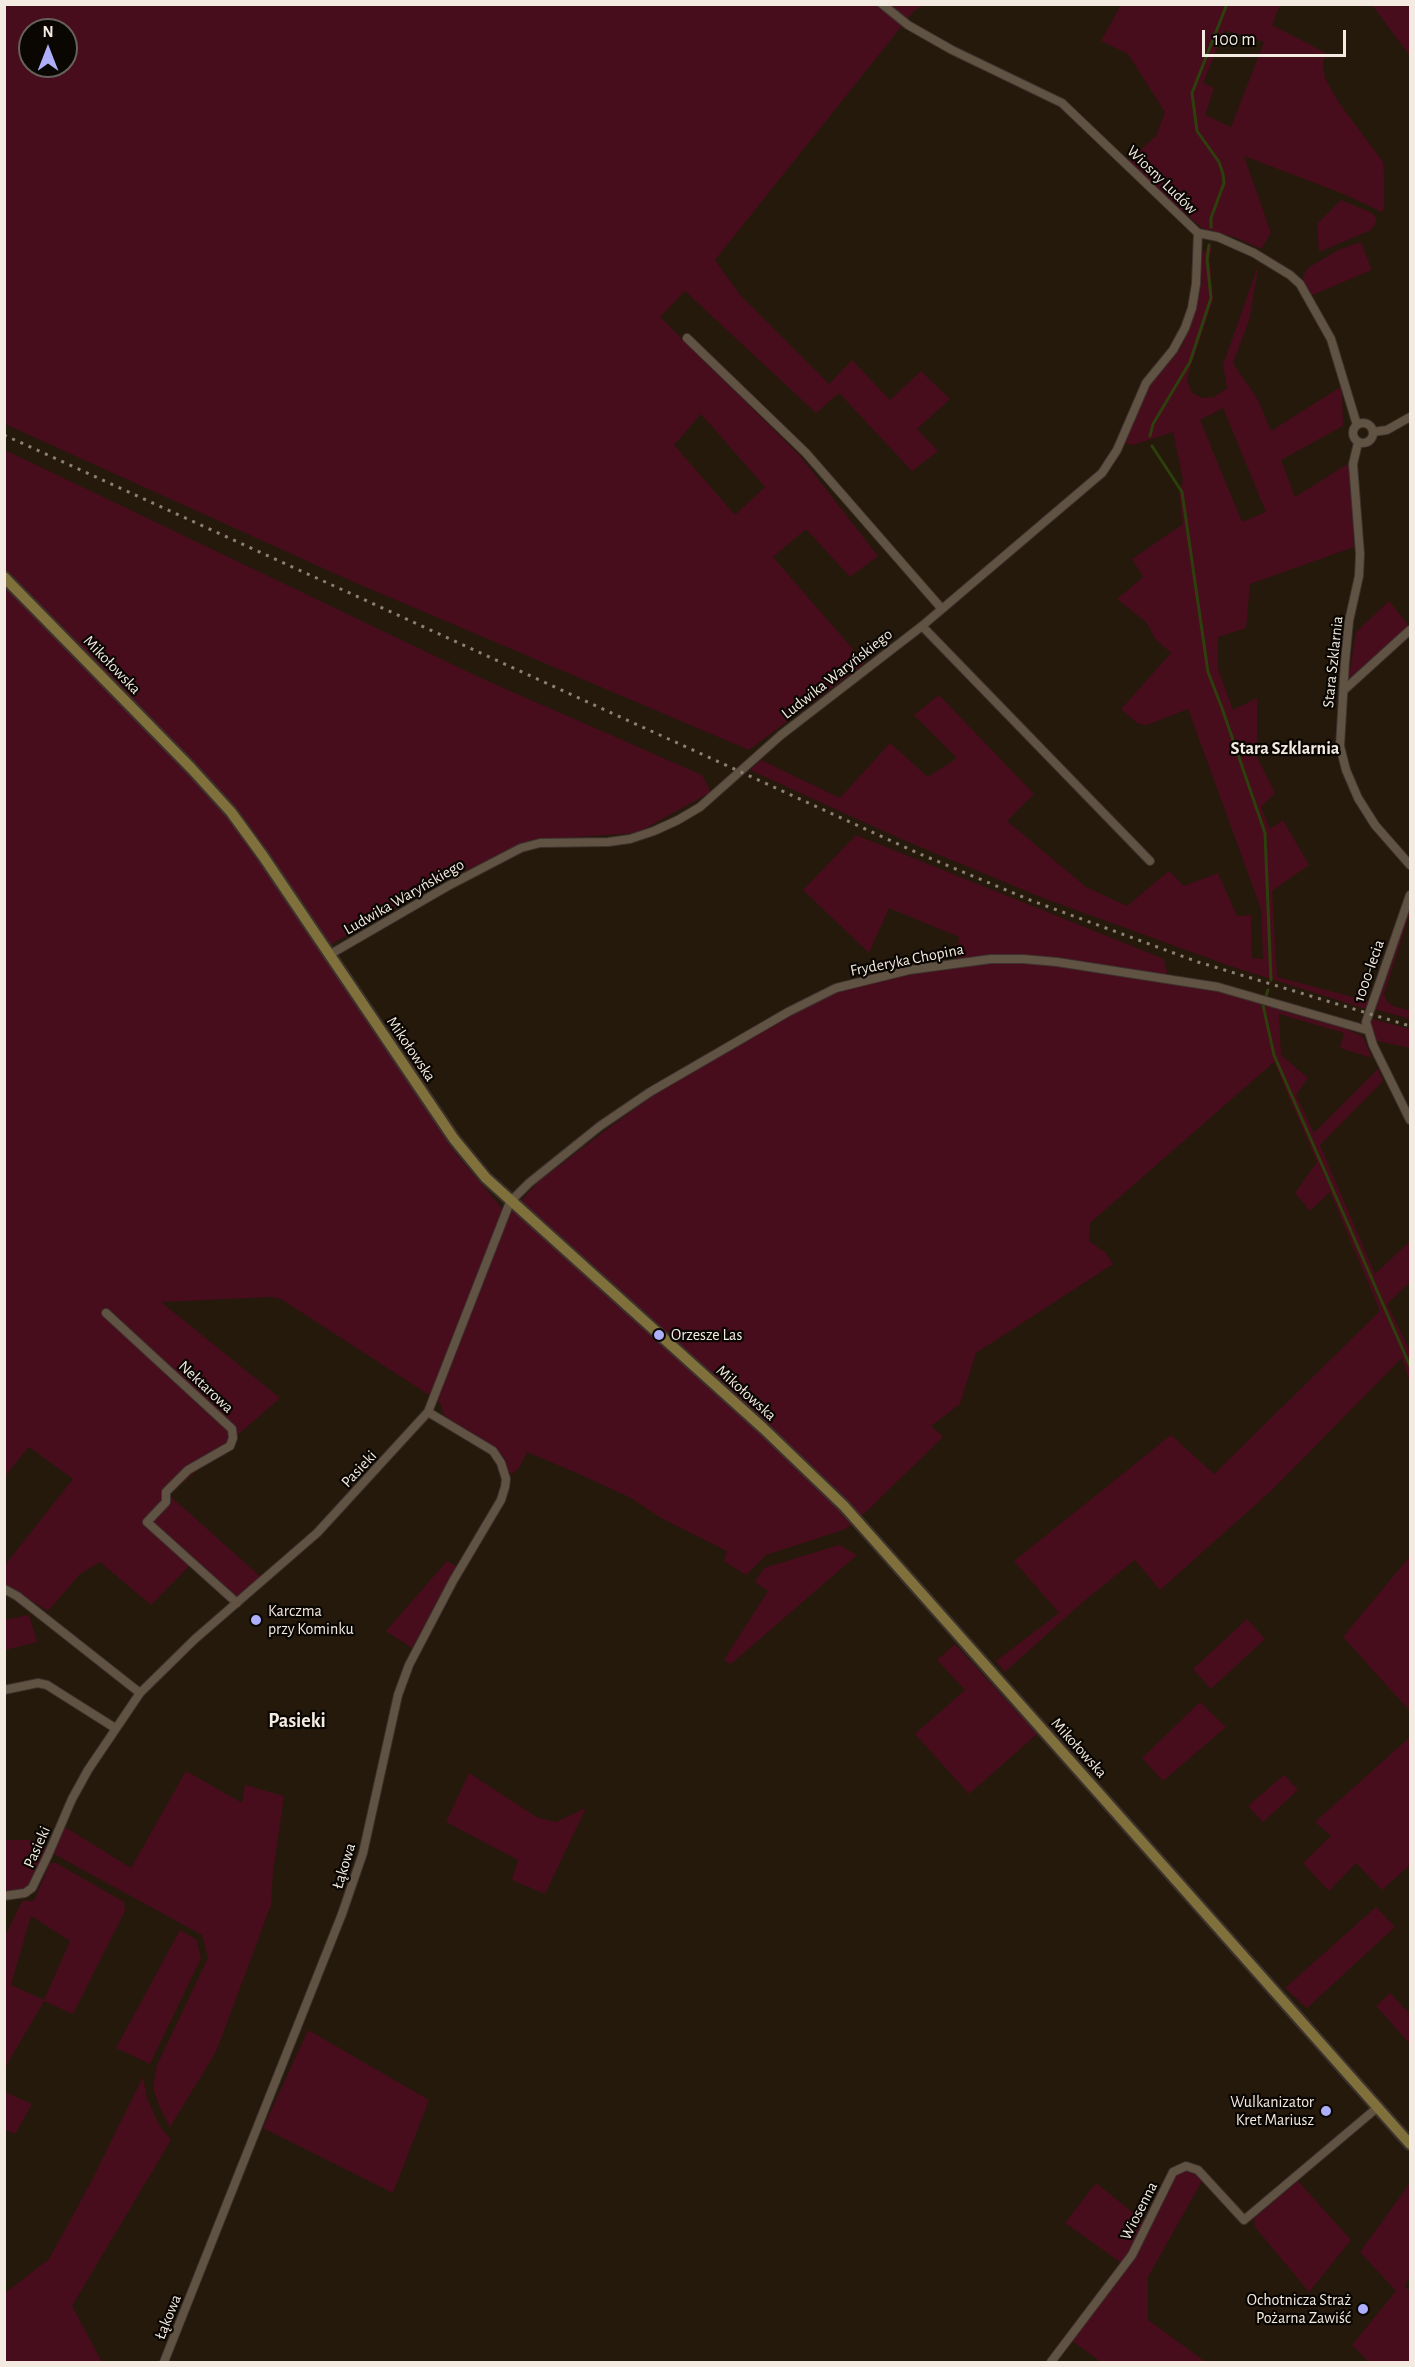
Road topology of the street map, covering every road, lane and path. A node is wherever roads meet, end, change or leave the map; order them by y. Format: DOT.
graph roads {
  1 [pos="882,4"];
  2 [pos="1198,233"];
  3 [pos="687,338"];
  4 [pos="1410,417"];
  5 [pos="1357,425"];
  6 [pos="1373,432"];
  7 [pos="1358,443"];
  8 [pos="4,577"];
  9 [pos="942,609"];
  10 [pos="922,626"];
  11 [pos="1410,630"];
  12 [pos="1344,690"];
  13 [pos="1150,861"];
  14 [pos="1410,865"];
  15 [pos="1410,895"];
  16 [pos="329,955"];
  17 [pos="1367,1030"];
  18 [pos="1410,1120"];
  19 [pos="510,1202"];
  20 [pos="105,1313"];
  21 [pos="428,1412"];
  22 [pos="4,1589"];
  23 [pos="237,1603"];
  24 [pos="4,1690"];
  25 [pos="140,1693"];
  26 [pos="116,1728"];
  27 [pos="4,1896"];
  28 [pos="1378,2107"];
  29 [pos="1410,2144"];
  30 [pos="164,2362"];
  31 [pos="1051,2362"];
  1 -- 2 [label="street, Wiosny Ludów"];
  2 -- 5 [label="street, Wiosny Ludów"];
  2 -- 9 [label="street, Ludwika Waryńskiego"];
  3 -- 9 [label="street"];
  4 -- 6 [label="street"];
  5 -- 6 [label="street"];
  5 -- 7 [label="street, Wiosny Ludów"];
  6 -- 7 [label="street"];
  7 -- 12 [label="street, Stara Szklarnia"];
  8 -- 16 [label="main road, Mikołowska"];
  9 -- 10 [label="street, Ludwika Waryńskiego"];
  10 -- 13 [label="street"];
  10 -- 16 [label="street, Ludwika Waryńskiego"];
  11 -- 12 [label="street"];
  12 -- 14 [label="street, Stara Szklarnia"];
  15 -- 17 [label="street, 1000-lecia"];
  16 -- 19 [label="main road, Mikołowska"];
  17 -- 18 [label="street"];
  17 -- 19 [label="street, Fryderyka Chopina"];
  19 -- 21 [label="street, Pasieki"];
  19 -- 28 [label="main road, Mikołowska"];
  20 -- 23 [label="street, Nektarowa"];
  21 -- 23 [label="street, Pasieki"];
  21 -- 30 [label="street, Łąkowa"];
  22 -- 25 [label="street"];
  23 -- 25 [label="street, Pasieki"];
  24 -- 26 [label="street"];
  25 -- 26 [label="street, Pasieki"];
  26 -- 27 [label="street, Pasieki"];
  28 -- 29 [label="main road, Mikołowska"];
  28 -- 31 [label="street, Wiosenna"];
}
